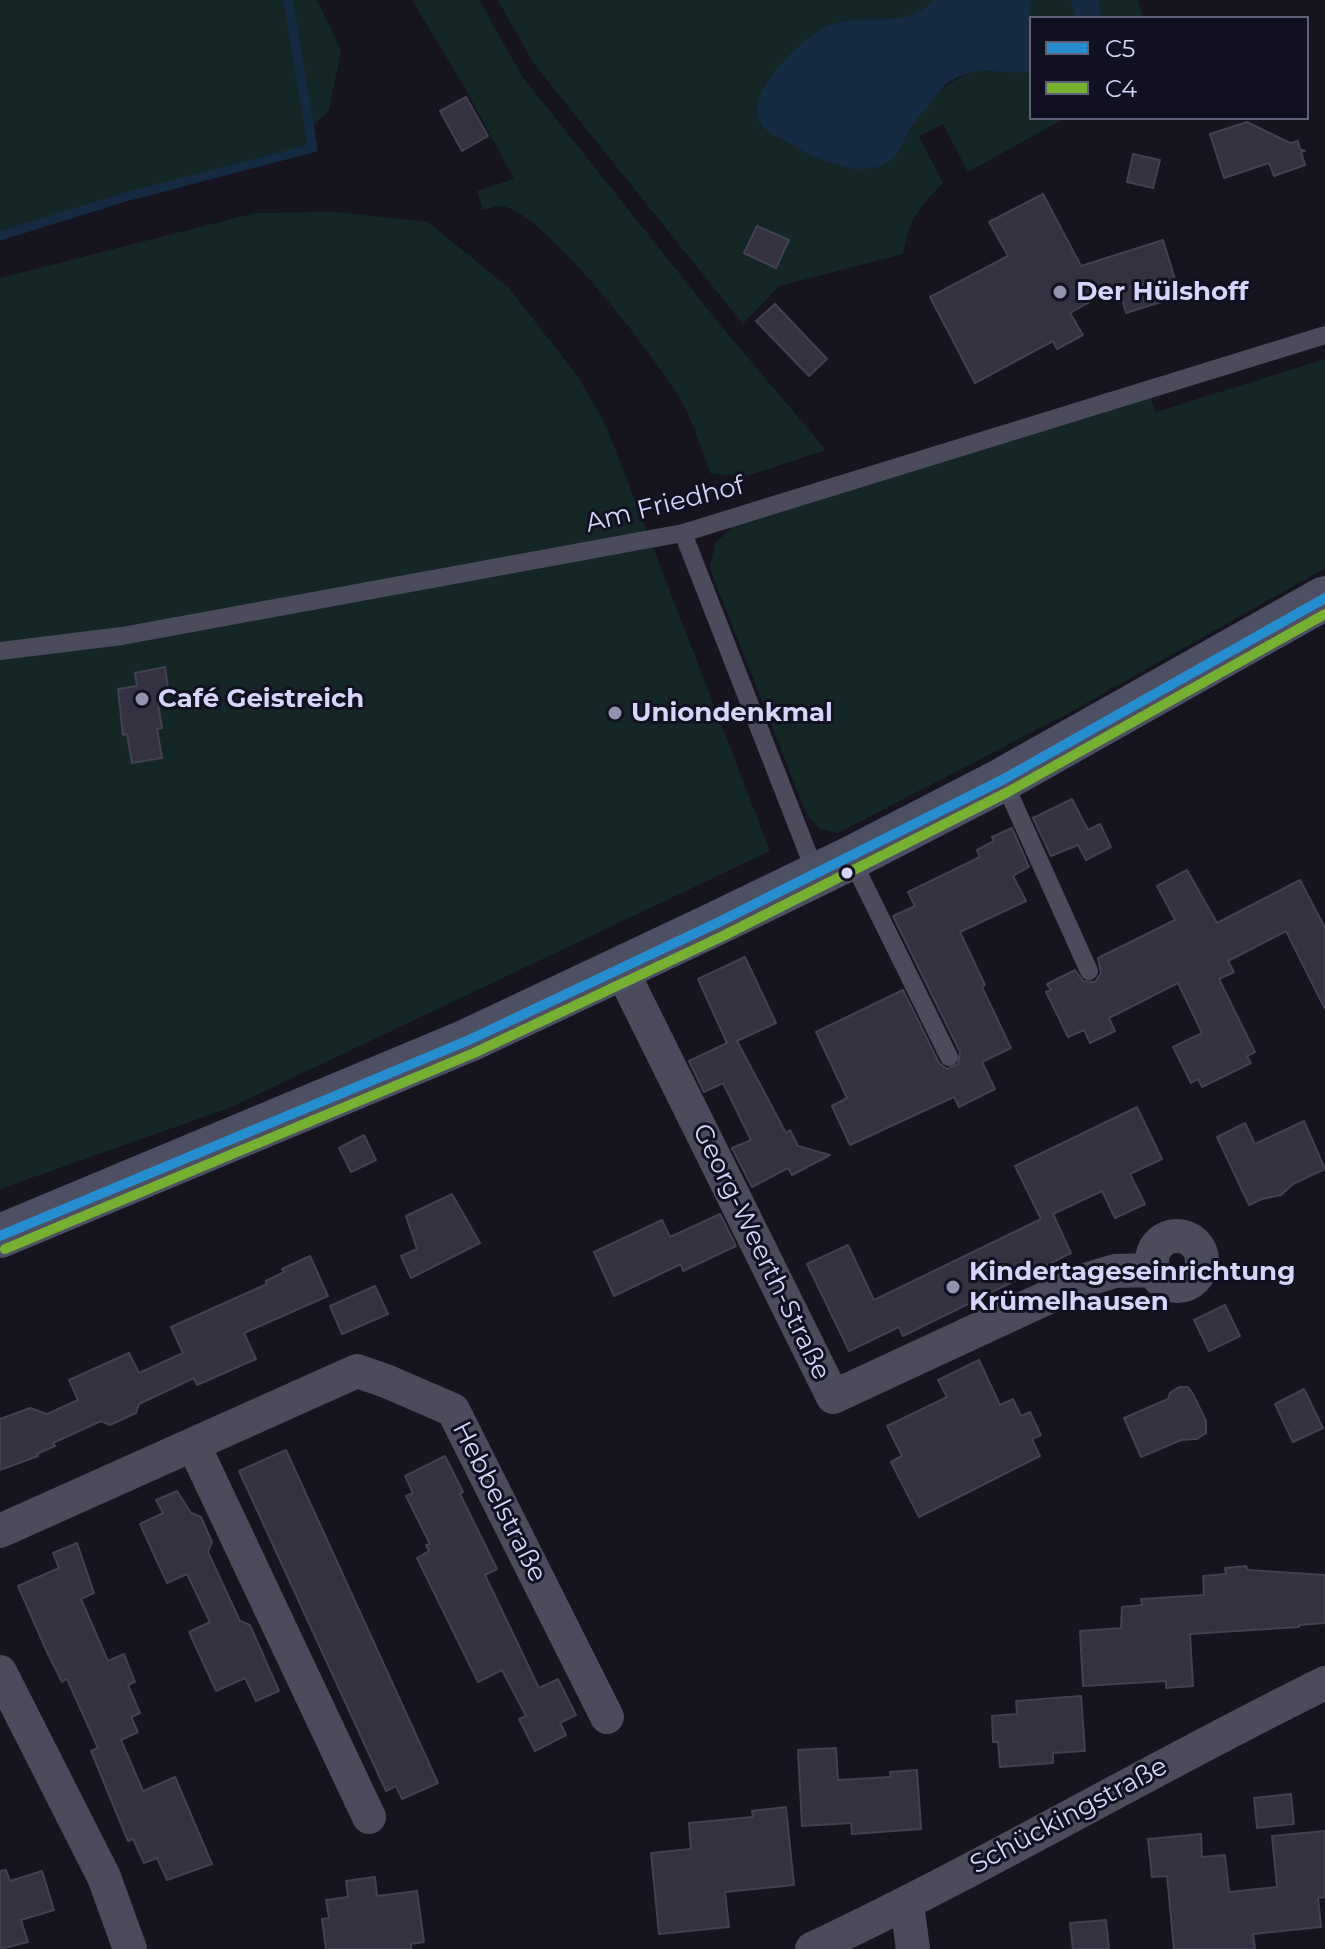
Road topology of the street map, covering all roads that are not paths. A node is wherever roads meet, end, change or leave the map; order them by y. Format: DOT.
graph roads {
  1 [pos="1325,335"];
  2 [pos="683,533"];
  3 [pos="1325,598"];
  4 [pos="0,651"];
  5 [pos="1002,780"];
  6 [pos="834,866"];
  7 [pos="621,969"];
  8 [pos="1089,971"];
  9 [pos="949,1057"];
  10 [pos="0,1236"];
  11 [pos="1154,1270"];
  12 [pos="194,1446"];
  13 [pos="0,1531"];
  14 [pos="0,1672"];
  15 [pos="1325,1683"];
  16 [pos="607,1717"];
  17 [pos="369,1817"];
  18 [pos="907,1904"];
  19 [pos="130,1949"];
  20 [pos="812,1949"];
  21 [pos="913,1949"];
  1 -- 2 [label="lane, Am Friedhof"];
  2 -- 4 [label="lane, Am Friedhof"];
  2 -- 6 [label="lane"];
  3 -- 5 [label="main road"];
  5 -- 6 [label="main road"];
  5 -- 8 [label="lane"];
  6 -- 7 [label="main road"];
  6 -- 9 [label="lane"];
  7 -- 10 [label="main road"];
  7 -- 11 [label="street, Georg-Weerth-Straße"];
  12 -- 13 [label="street, Hebbelstraße"];
  12 -- 16 [label="street, Hebbelstraße"];
  12 -- 17 [label="street"];
  14 -- 19 [label="street"];
  15 -- 18 [label="street, Schückingstraße"];
  18 -- 20 [label="street, Schückingstraße"];
  18 -- 21 [label="street"];
}
